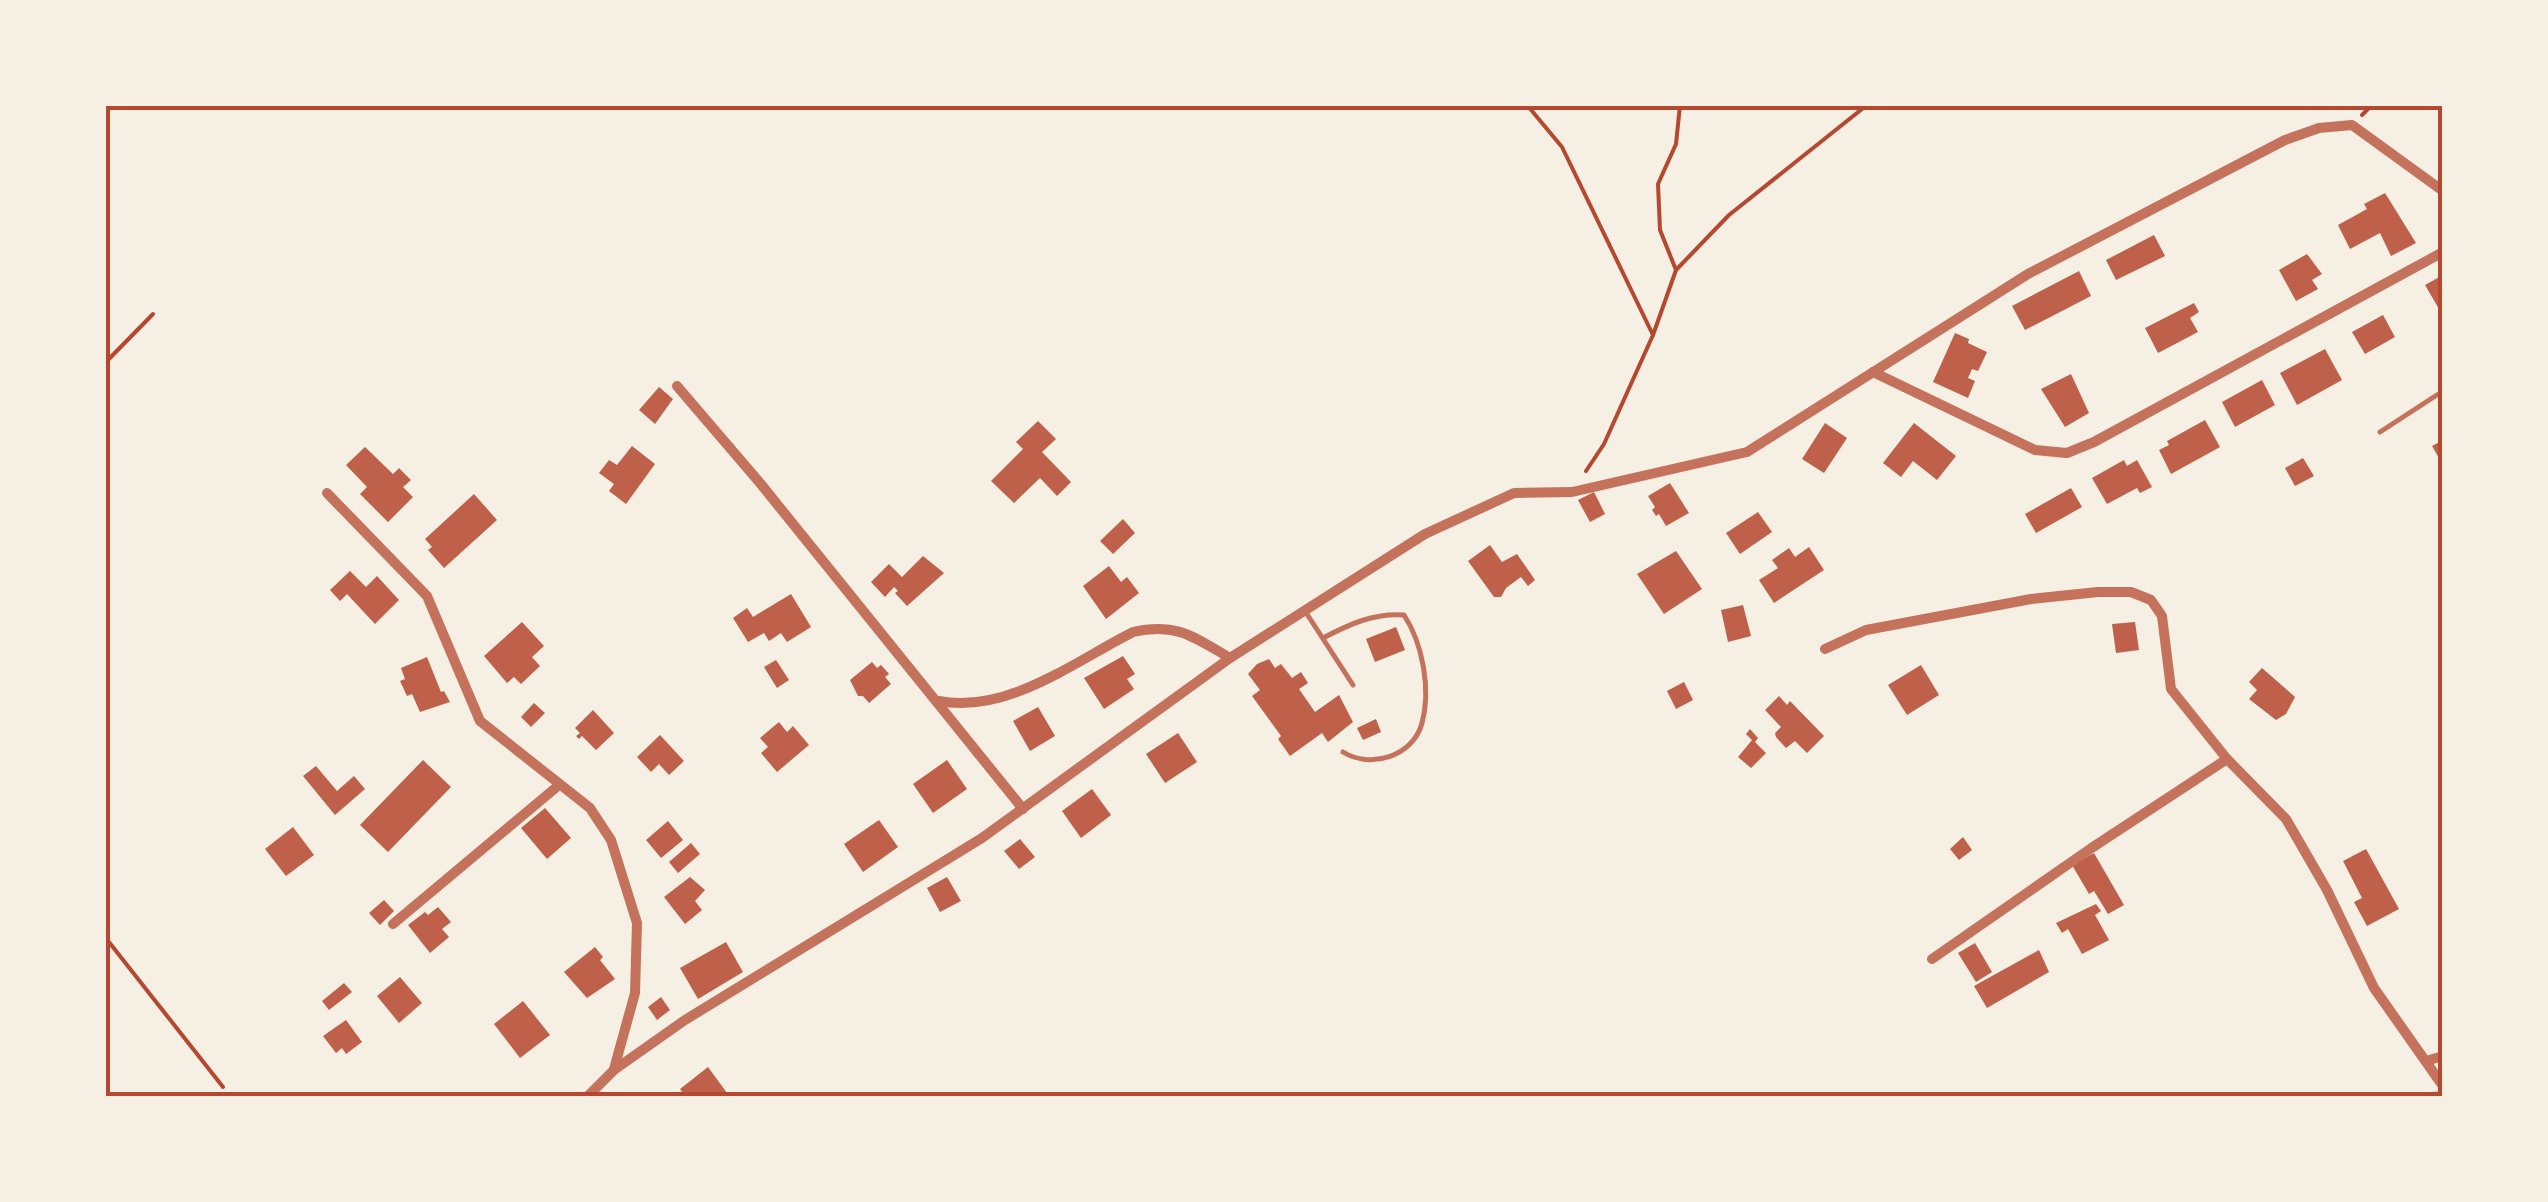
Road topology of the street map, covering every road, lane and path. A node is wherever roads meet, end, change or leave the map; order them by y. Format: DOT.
graph roads {
  1 [pos="1528,105"];
  2 [pos="1680,105"];
  3 [pos="1867,105"];
  4 [pos="2443,190"];
  5 [pos="2443,252"];
  6 [pos="1676,270"];
  7 [pos="153,314"];
  8 [pos="1653,336"];
  9 [pos="105,363"];
  10 [pos="1874,372"];
  11 [pos="677,386"];
  12 [pos="2443,391"];
  13 [pos="2380,432"];
  14 [pos="1572,492"];
  15 [pos="327,493"];
  16 [pos="1305,611"];
  17 [pos="1323,638"];
  18 [pos="1825,648"];
  19 [pos="1230,658"];
  20 [pos="1353,685"];
  21 [pos="938,702"];
  22 [pos="1343,752"];
  23 [pos="2226,759"];
  24 [pos="559,786"];
  25 [pos="1023,809"];
  26 [pos="393,924"];
  27 [pos="105,937"];
  28 [pos="1932,960"];
  29 [pos="2443,1056"];
  30 [pos="2426,1061"];
  31 [pos="614,1070"];
  32 [pos="2443,1085"];
  33 [pos="223,1087"];
  34 [pos="586,1097"];
  1 -- 8 [label="path"];
  2 -- 6 [label="path"];
  3 -- 6 [label="path"];
  4 -- 10 [label="street"];
  5 -- 10 [label="street"];
  6 -- 8 [label="path"];
  7 -- 9 [label="path"];
  8 -- 14 [label="path"];
  10 -- 14 [label="street"];
  11 -- 21 [label="street"];
  12 -- 13 [label="lane"];
  14 -- 16 [label="street"];
  15 -- 24 [label="street"];
  16 -- 17 [label="lane"];
  16 -- 19 [label="street"];
  17 -- 20 [label="lane"];
  17 -- 22 [label="lane"];
  18 -- 23 [label="street"];
  19 -- 21 [label="street"];
  19 -- 25 [label="street"];
  21 -- 25 [label="street"];
  23 -- 28 [label="street"];
  23 -- 30 [label="street"];
  24 -- 26 [label="street"];
  24 -- 31 [label="street"];
  25 -- 31 [label="street"];
  27 -- 33 [label="path"];
  29 -- 30 [label="street"];
  30 -- 32 [label="street"];
  31 -- 34 [label="street"];
}
